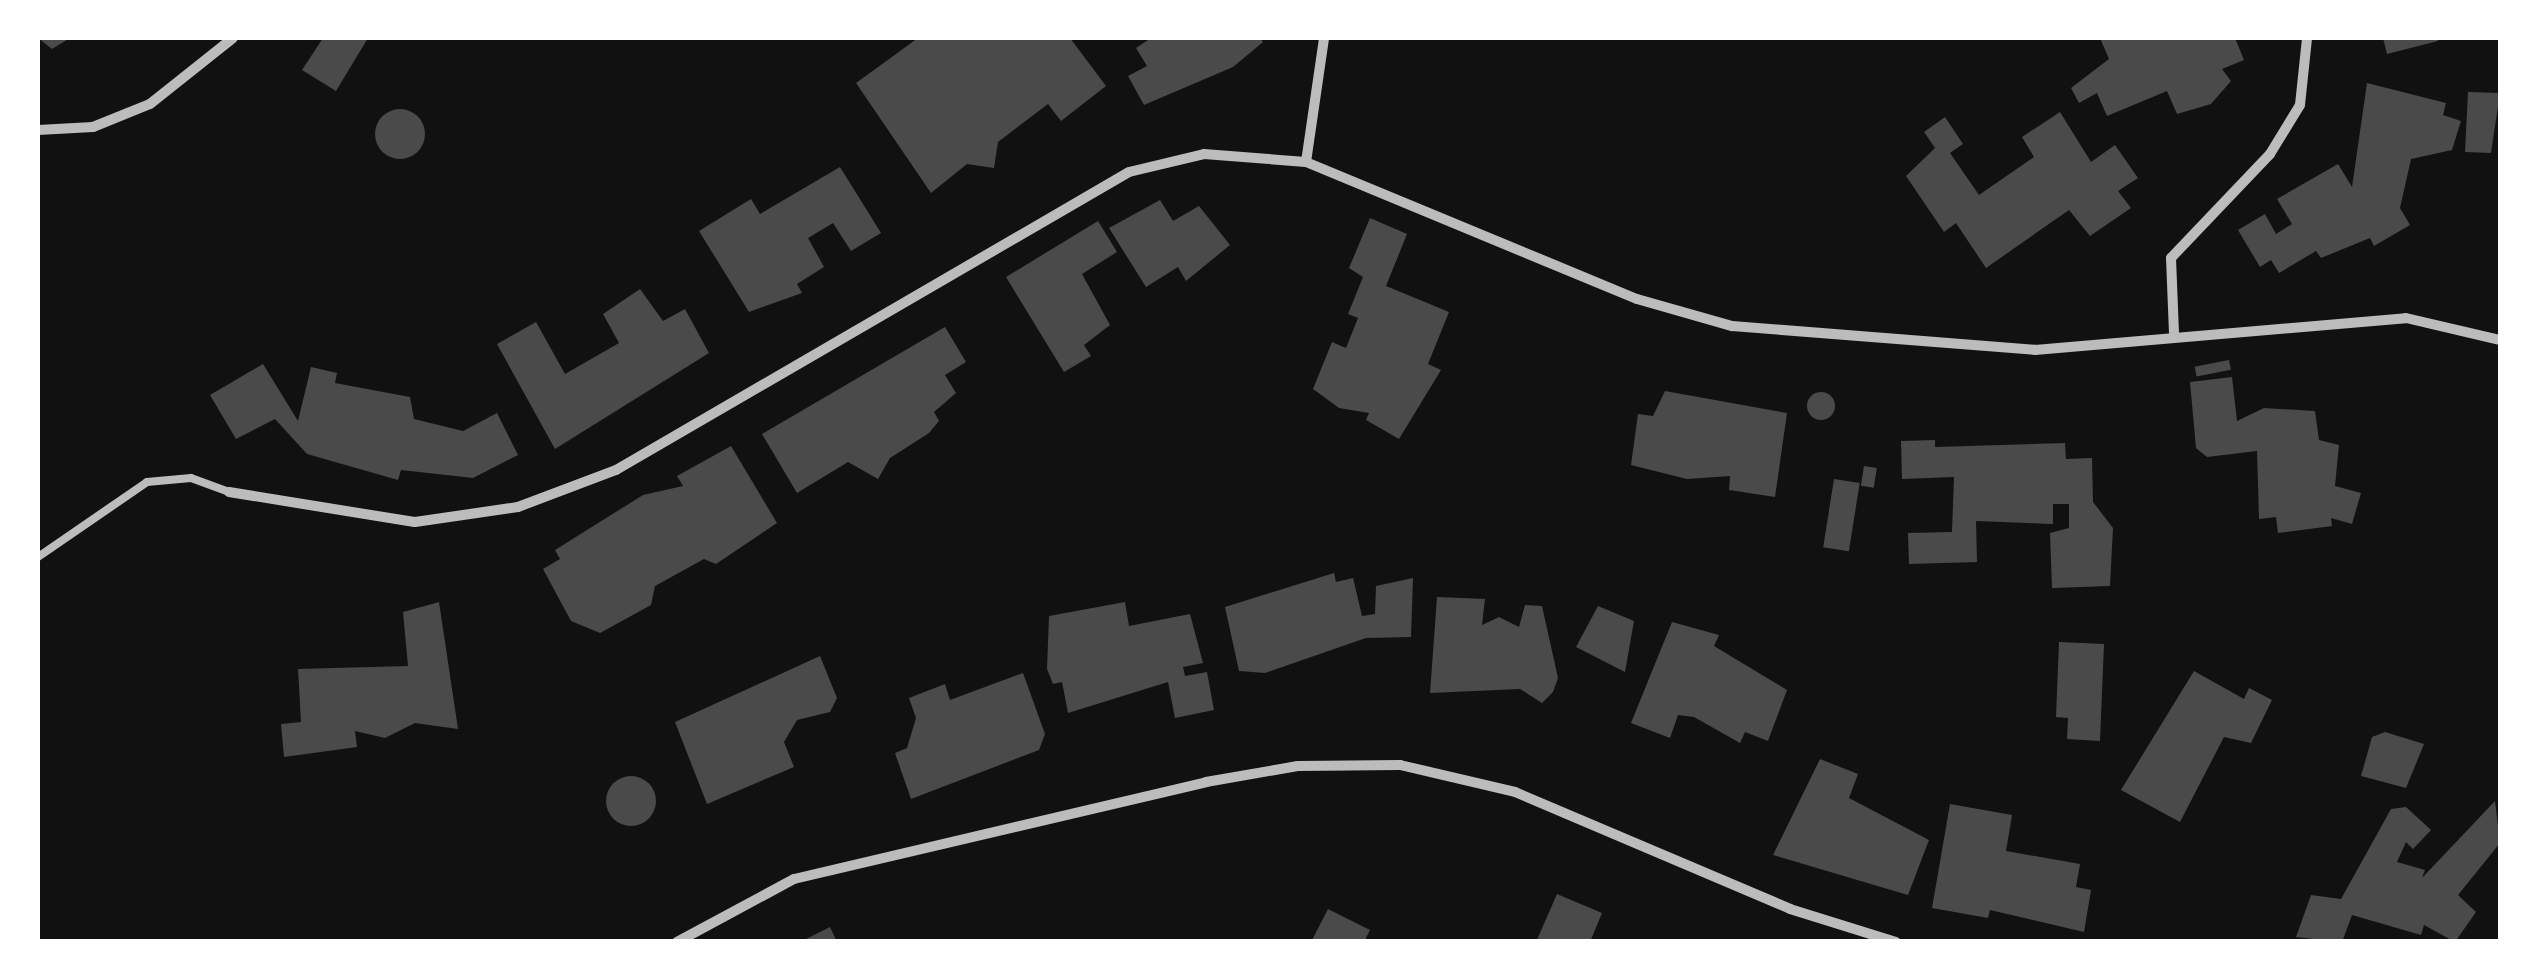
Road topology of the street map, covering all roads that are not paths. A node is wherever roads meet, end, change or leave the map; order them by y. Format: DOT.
graph roads {
  1 [pos="233,38"];
  2 [pos="1324,38"];
  3 [pos="2308,38"];
  4 [pos="38,130"];
  5 [pos="1306,162"];
  6 [pos="2174,333"];
  7 [pos="2500,340"];
  8 [pos="229,492"];
  9 [pos="38,557"];
  10 [pos="677,942"];
  11 [pos="1896,942"];
  1 -- 4 [label="street"];
  2 -- 5 [label="street"];
  3 -- 6 [label="street"];
  5 -- 6 [label="street"];
  5 -- 8 [label="street"];
  6 -- 7 [label="street"];
  8 -- 9 [label="lane"];
  10 -- 11 [label="street"];
}
